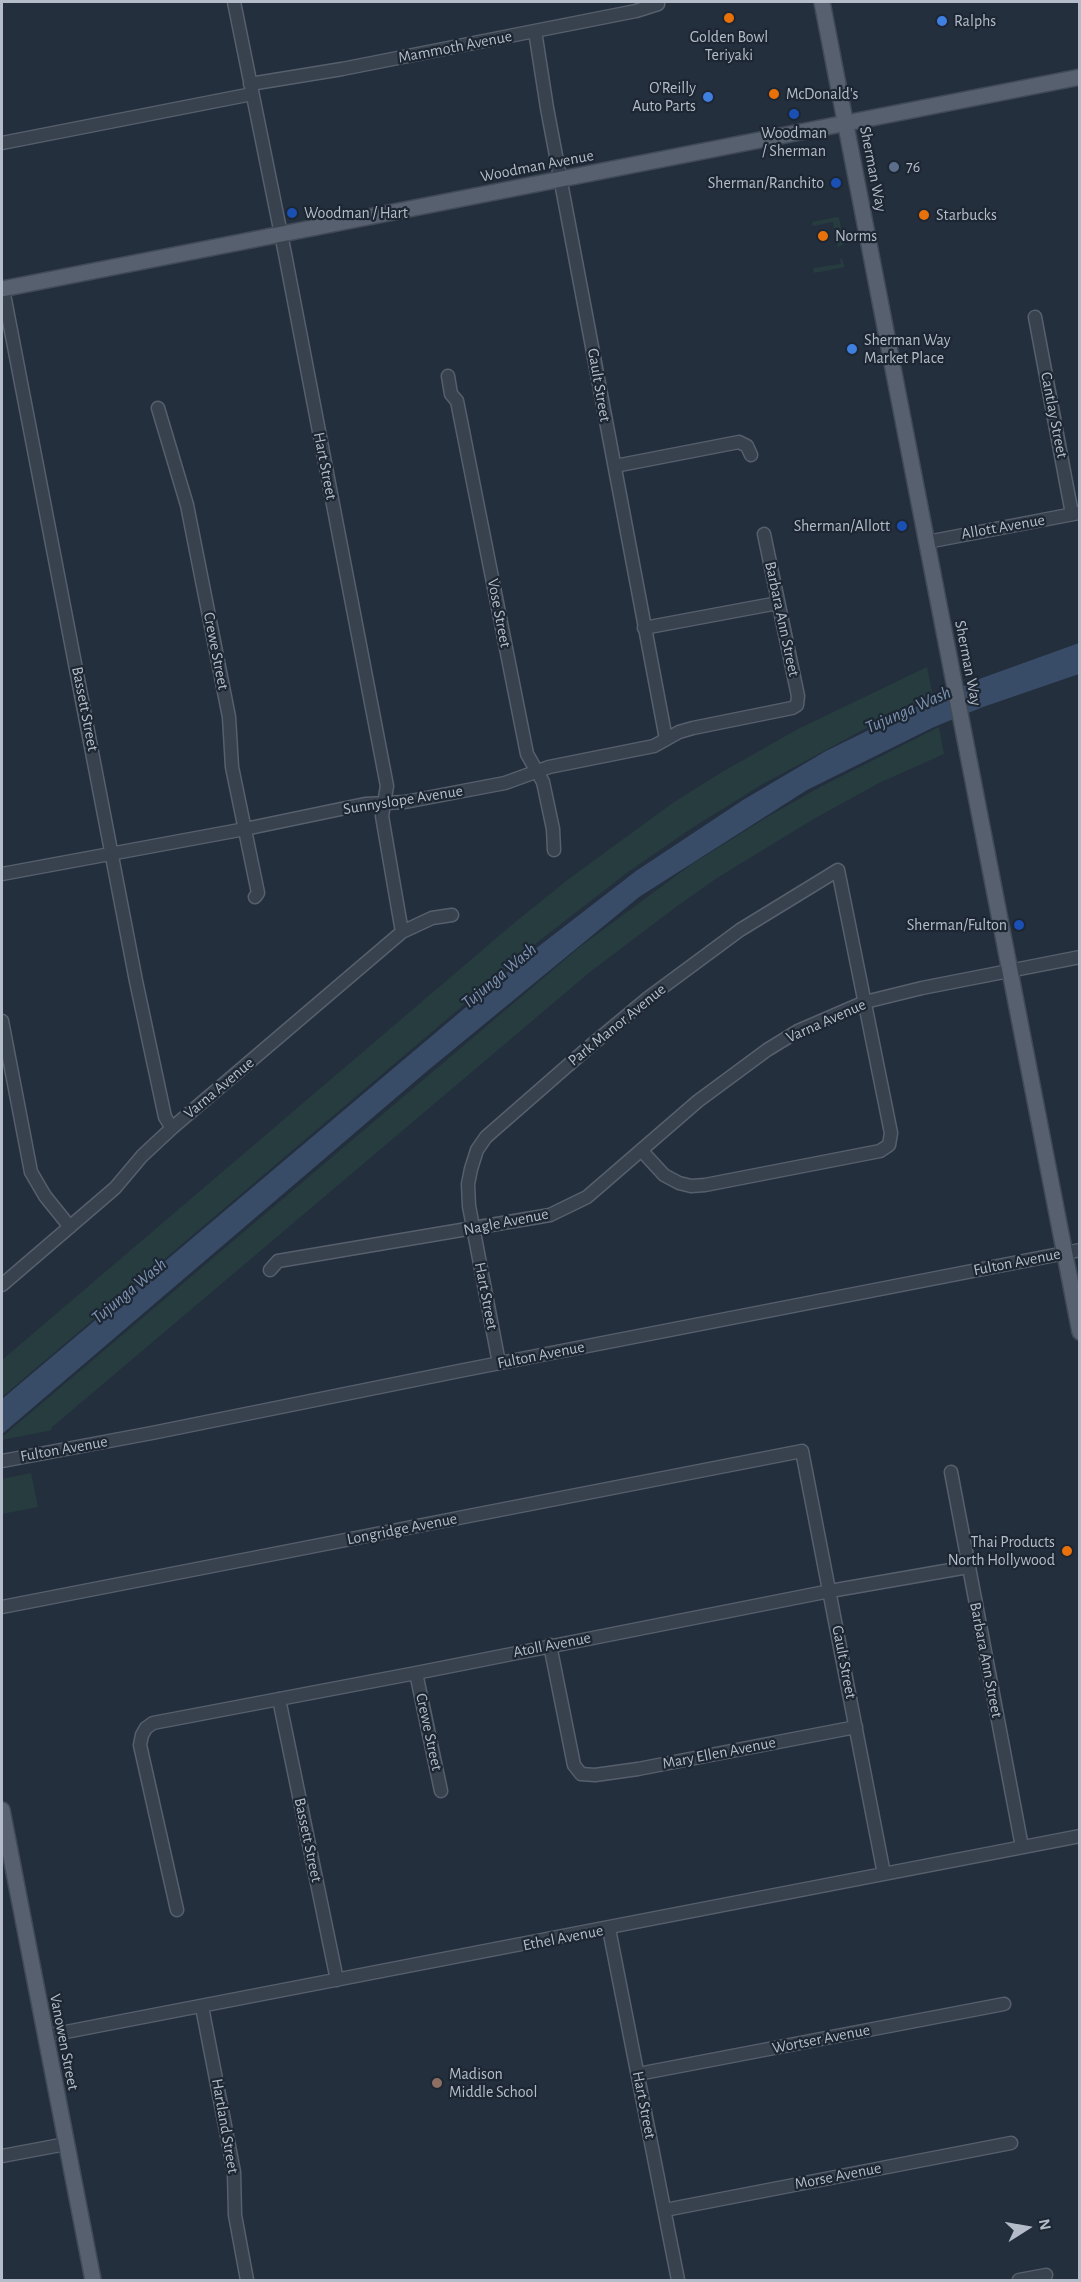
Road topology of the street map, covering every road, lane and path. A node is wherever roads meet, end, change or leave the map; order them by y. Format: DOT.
graph roads {
  1 [pos="234,2"];
  2 [pos="822,2"];
  3 [pos="658,4"];
  4 [pos="535,31"];
  5 [pos="1080,77"];
  6 [pos="251,89"];
  7 [pos="846,123"];
  8 [pos="2,143"];
  9 [pos="560,179"];
  10 [pos="281,234"];
  11 [pos="2,289"];
  12 [pos="1035,317"];
  13 [pos="448,376"];
  14 [pos="158,408"];
  15 [pos="750,455"];
  16 [pos="615,466"];
  17 [pos="1076,514"];
  18 [pos="764,534"];
  19 [pos="927,542"];
  20 [pos="778,603"];
  21 [pos="644,628"];
  22 [pos="797,705"];
  23 [pos="666,739"];
  24 [pos="537,771"];
  25 [pos="386,803"];
  26 [pos="245,829"];
  27 [pos="554,849"];
  28 [pos="113,854"];
  29 [pos="2,874"];
  30 [pos="255,897"];
  31 [pos="452,915"];
  32 [pos="402,932"];
  33 [pos="1080,957"];
  34 [pos="1009,971"];
  35 [pos="865,1002"];
  36 [pos="2,1021"];
  37 [pos="172,1128"];
  38 [pos="641,1150"];
  39 [pos="70,1227"];
  40 [pos="473,1229"];
  41 [pos="1072,1251"];
  42 [pos="270,1270"];
  43 [pos="2,1285"];
  44 [pos="1080,1332"];
  45 [pos="499,1363"];
  46 [pos="802,1450"];
  47 [pos="2,1461"];
  48 [pos="951,1472"];
  49 [pos="968,1567"];
  50 [pos="831,1591"];
  51 [pos="2,1607"];
  52 [pos="550,1646"];
  53 [pos="416,1673"];
  54 [pos="279,1700"];
  55 [pos="856,1727"];
  56 [pos="441,1791"];
  57 [pos="2,1810"];
  58 [pos="1080,1836"];
  59 [pos="1022,1847"];
  60 [pos="884,1874"];
  61 [pos="177,1910"];
  62 [pos="609,1929"];
  63 [pos="337,1980"];
  64 [pos="1004,2004"];
  65 [pos="202,2007"];
  66 [pos="45,2036"];
  67 [pos="638,2074"];
  68 [pos="1011,2143"];
  69 [pos="66,2144"];
  70 [pos="2,2156"];
  71 [pos="665,2210"];
  72 [pos="1046,2275"];
  73 [pos="93,2280"];
  74 [pos="247,2280"];
  75 [pos="678,2280"];
  76 [pos="1019,2280"];
  1 -- 6 [label="street, Hart Street"];
  2 -- 7 [label="main road, Sherman Way"];
  3 -- 4 [label="street, Mammoth Avenue"];
  4 -- 6 [label="street, Mammoth Avenue"];
  4 -- 9 [label="street, Gault Street"];
  5 -- 7 [label="main road, Woodman Avenue"];
  6 -- 8 [label="street, Mammoth Avenue"];
  6 -- 10 [label="street, Hart Street"];
  7 -- 9 [label="main road, Woodman Avenue"];
  7 -- 19 [label="main road, Sherman Way"];
  9 -- 10 [label="main road, Woodman Avenue"];
  9 -- 16 [label="street, Gault Street"];
  10 -- 11 [label="main road, Woodman Avenue"];
  10 -- 25 [label="street, Hart Street"];
  11 -- 28 [label="street, Bassett Street"];
  12 -- 17 [label="street, Cantlay Street"];
  13 -- 24 [label="street, Vose Street"];
  14 -- 26 [label="street, Crewe Street"];
  15 -- 16 [label="street"];
  16 -- 21 [label="street, Gault Street"];
  17 -- 19 [label="street, Allott Avenue"];
  18 -- 20 [label="street, Barbara Ann Street"];
  19 -- 34 [label="main road, Sherman Way"];
  20 -- 21 [label="street"];
  20 -- 22 [label="street, Barbara Ann Street"];
  21 -- 23 [label="street, Gault Street"];
  22 -- 23 [label="street, Sunnyslope Avenue"];
  23 -- 24 [label="street, Sunnyslope Avenue"];
  24 -- 25 [label="street, Sunnyslope Avenue"];
  24 -- 27 [label="street, Vose Street"];
  25 -- 26 [label="street, Sunnyslope Avenue"];
  25 -- 32 [label="street, Hart Street"];
  26 -- 28 [label="street, Sunnyslope Avenue"];
  26 -- 30 [label="street, Crewe Street"];
  28 -- 29 [label="street, Sunnyslope Avenue"];
  28 -- 37 [label="street, Bassett Street"];
  31 -- 32 [label="street, Varna Avenue"];
  32 -- 37 [label="street, Varna Avenue"];
  33 -- 34 [label="street, Varna Avenue"];
  34 -- 35 [label="street, Varna Avenue"];
  34 -- 41 [label="main road, Sherman Way"];
  35 -- 38 [label="street, Varna Avenue"];
  35 -- 38 [label="street"];
  35 -- 40 [label="street, Park Manor Avenue"];
  36 -- 39 [label="street"];
  37 -- 39 [label="street, Varna Avenue"];
  38 -- 40 [label="street, Nagle Avenue"];
  39 -- 43 [label="street, Varna Avenue"];
  40 -- 42 [label="street, Nagle Avenue"];
  40 -- 45 [label="street, Hart Street"];
  41 -- 44 [label="main road, Sherman Way"];
  41 -- 45 [label="street, Fulton Avenue"];
  45 -- 47 [label="street, Fulton Avenue"];
  46 -- 50 [label="street, Gault Street"];
  46 -- 51 [label="street, Longridge Avenue"];
  48 -- 49 [label="street, Barbara Ann Street"];
  49 -- 50 [label="street, Atoll Avenue"];
  49 -- 59 [label="street, Barbara Ann Street"];
  50 -- 52 [label="street, Atoll Avenue"];
  50 -- 55 [label="street, Gault Street"];
  52 -- 53 [label="street, Atoll Avenue"];
  52 -- 55 [label="street, Mary Ellen Avenue"];
  53 -- 54 [label="street, Atoll Avenue"];
  53 -- 56 [label="street, Crewe Street"];
  54 -- 61 [label="street, Atoll Avenue"];
  54 -- 63 [label="street, Bassett Street"];
  55 -- 60 [label="street, Gault Street"];
  57 -- 66 [label="main road, Vanowen Street"];
  58 -- 59 [label="street, Ethel Avenue"];
  59 -- 60 [label="street, Ethel Avenue"];
  60 -- 62 [label="street, Ethel Avenue"];
  62 -- 63 [label="street, Ethel Avenue"];
  62 -- 67 [label="street, Hart Street"];
  63 -- 65 [label="street, Ethel Avenue"];
  64 -- 67 [label="street, Wortser Avenue"];
  65 -- 66 [label="street, Ethel Avenue"];
  65 -- 74 [label="street, Hartland Street"];
  66 -- 69 [label="main road, Vanowen Street"];
  67 -- 71 [label="street, Hart Street"];
  68 -- 71 [label="street, Morse Avenue"];
  69 -- 70 [label="street"];
  69 -- 73 [label="main road, Vanowen Street"];
  71 -- 75 [label="street, Hart Street"];
  72 -- 76 [label="street"];
}
